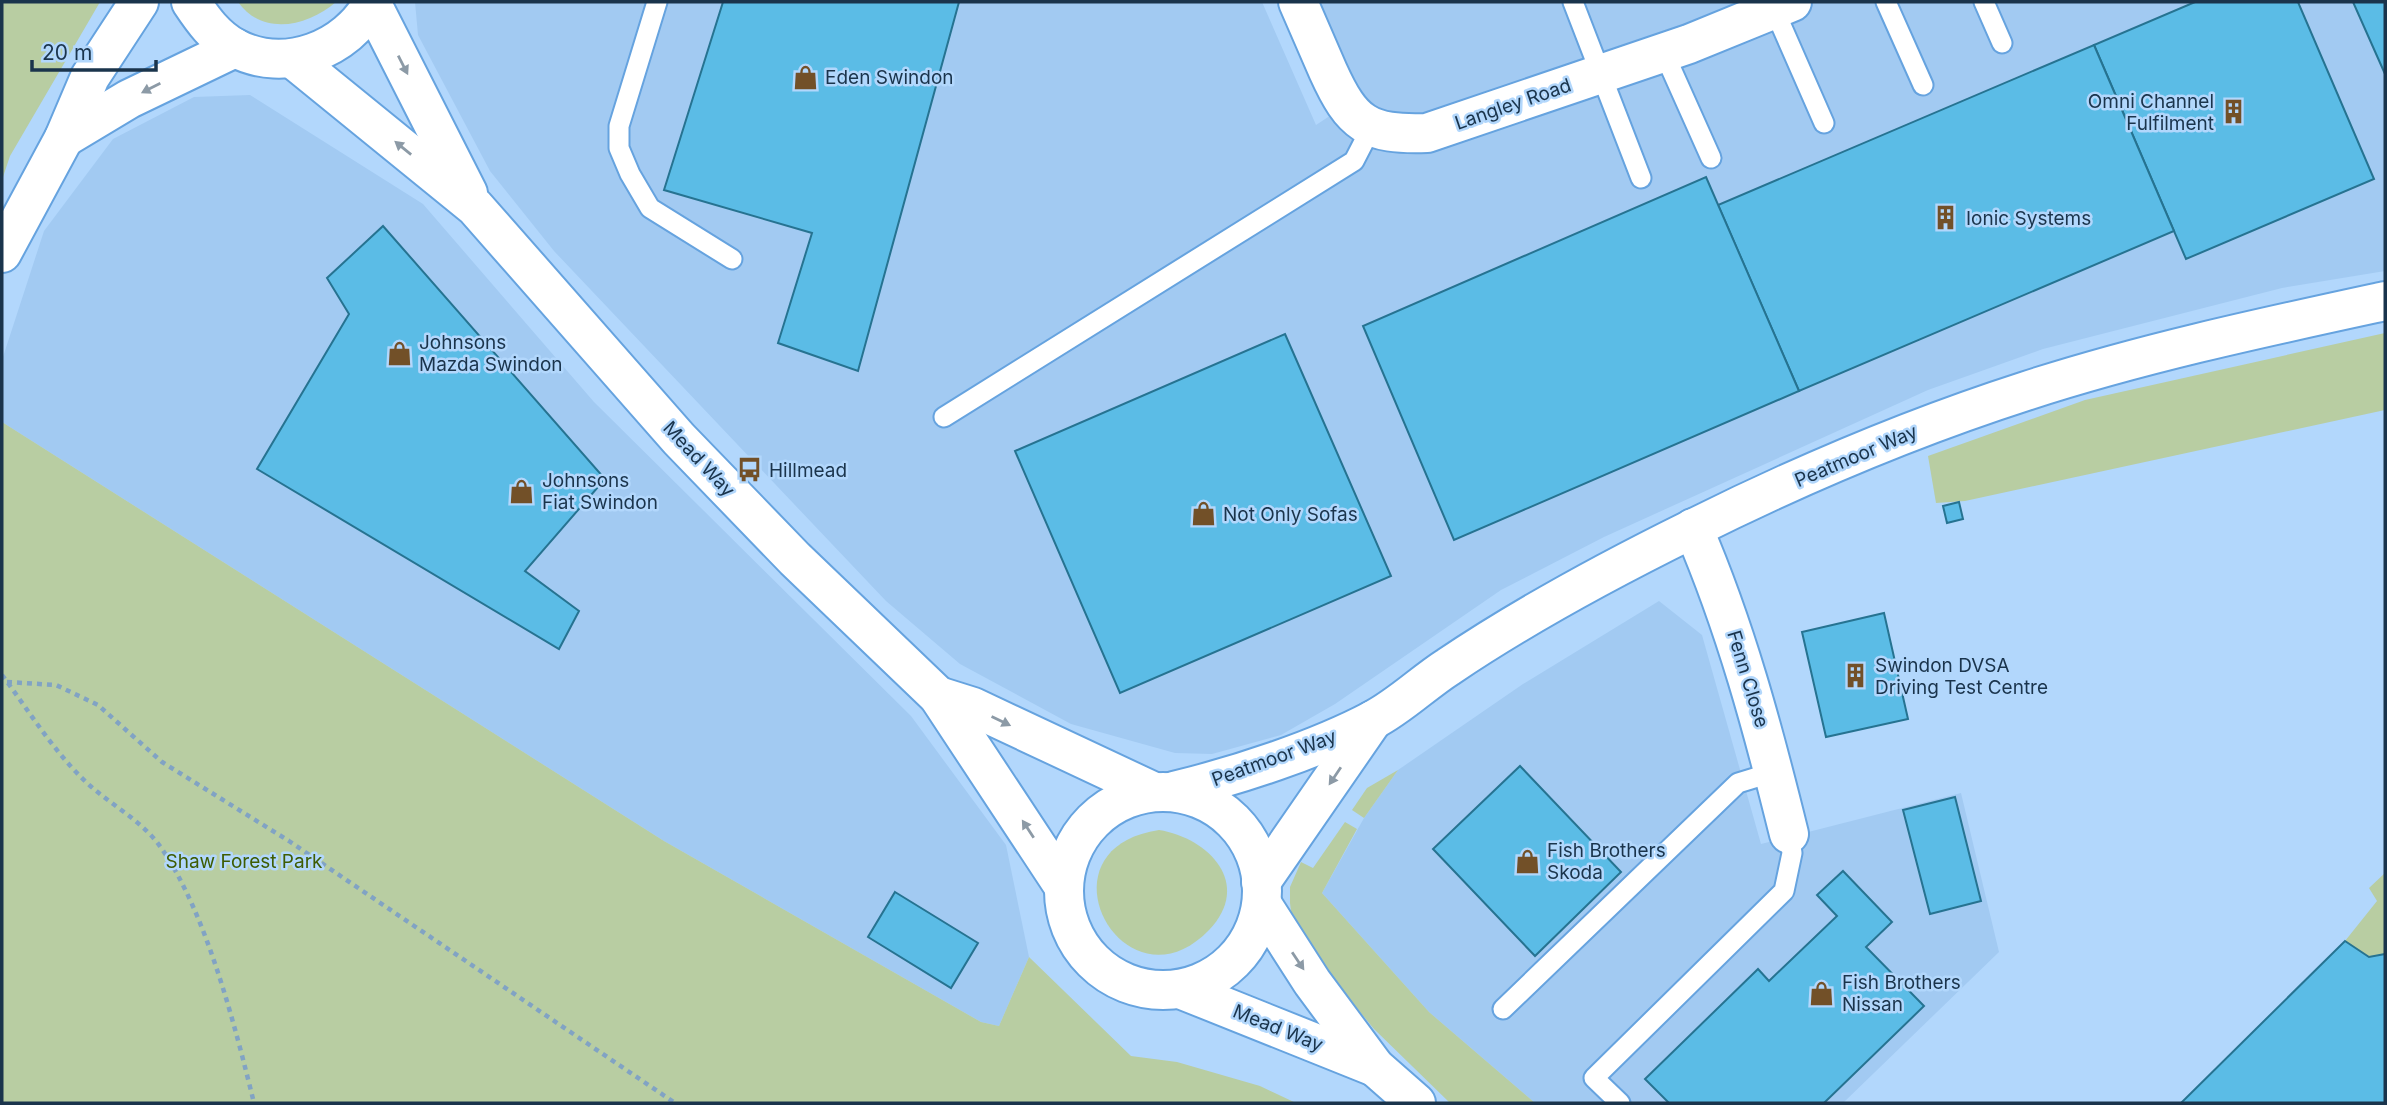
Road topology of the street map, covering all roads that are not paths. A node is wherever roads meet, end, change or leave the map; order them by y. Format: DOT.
graph roads {
  1 [pos="139,2"];
  2 [pos="191,2"];
  3 [pos="657,2"];
  4 [pos="1298,2"];
  5 [pos="1573,2"];
  6 [pos="1886,2"];
  7 [pos="1984,2"];
  8 [pos="373,3"];
  9 [pos="1783,6"];
  10 [pos="2002,43"];
  11 [pos="235,48"];
  12 [pos="1664,52"];
  13 [pos="293,59"];
  14 [pos="1600,74"];
  15 [pos="1923,85"];
  16 [pos="1824,123"];
  17 [pos="1371,128"];
  18 [pos="64,138"];
  19 [pos="1711,158"];
  20 [pos="1641,178"];
  21 [pos="475,207"];
  22 [pos="2,253"];
  23 [pos="732,259"];
  24 [pos="2385,301"];
  25 [pos="944,417"];
  26 [pos="1693,528"];
  27 [pos="938,696"];
  28 [pos="1373,720"];
  29 [pos="1774,772"];
  30 [pos="1163,791"];
  31 [pos="1789,834"];
  32 [pos="1064,887"];
  33 [pos="1262,893"];
  34 [pos="1180,989"];
  35 [pos="1503,1009"];
  36 [pos="1376,1067"];
  37 [pos="1416,1103"];
  38 [pos="1620,1103"];
  1 -- 18 [label="main road"];
  2 -- 11 [label="main road"];
  3 -- 23 [label="lane"];
  4 -- 17 [label="main road"];
  5 -- 14 [label="lane"];
  6 -- 15 [label="lane"];
  7 -- 10 [label="lane"];
  8 -- 13 [label="main road"];
  8 -- 21 [label="main road, Mead Way, one-way"];
  9 -- 12 [label="main road, Langley Road"];
  9 -- 16 [label="lane"];
  11 -- 13 [label="main road"];
  11 -- 18 [label="main road, one-way"];
  12 -- 14 [label="main road, Langley Road"];
  12 -- 19 [label="lane"];
  21 -- 13 [label="main road, Mead Way, one-way"];
  14 -- 17 [label="main road, Langley Road"];
  14 -- 20 [label="lane"];
  17 -- 25 [label="lane"];
  18 -- 22 [label="main road"];
  21 -- 27 [label="main road, Mead Way"];
  24 -- 26 [label="main road, Peatmoor Way"];
  26 -- 28 [label="main road, Peatmoor Way"];
  26 -- 29 [label="main road, Fenn Close"];
  27 -- 30 [label="main road, Mead Way, one-way"];
  32 -- 27 [label="main road, Mead Way, one-way"];
  28 -- 30 [label="main road, Peatmoor Way"];
  28 -- 33 [label="main road, Peatmoor Way, one-way"];
  29 -- 31 [label="main road, Fenn Close"];
  29 -- 35 [label="lane"];
  30 -- 32 [label="main road"];
  30 -- 33 [label="main road"];
  31 -- 38 [label="lane"];
  32 -- 34 [label="main road"];
  33 -- 34 [label="main road"];
  33 -- 36 [label="main road, Mead Way, one-way"];
  34 -- 36 [label="main road, Mead Way"];
  36 -- 37 [label="main road, Mead Way"];
}
